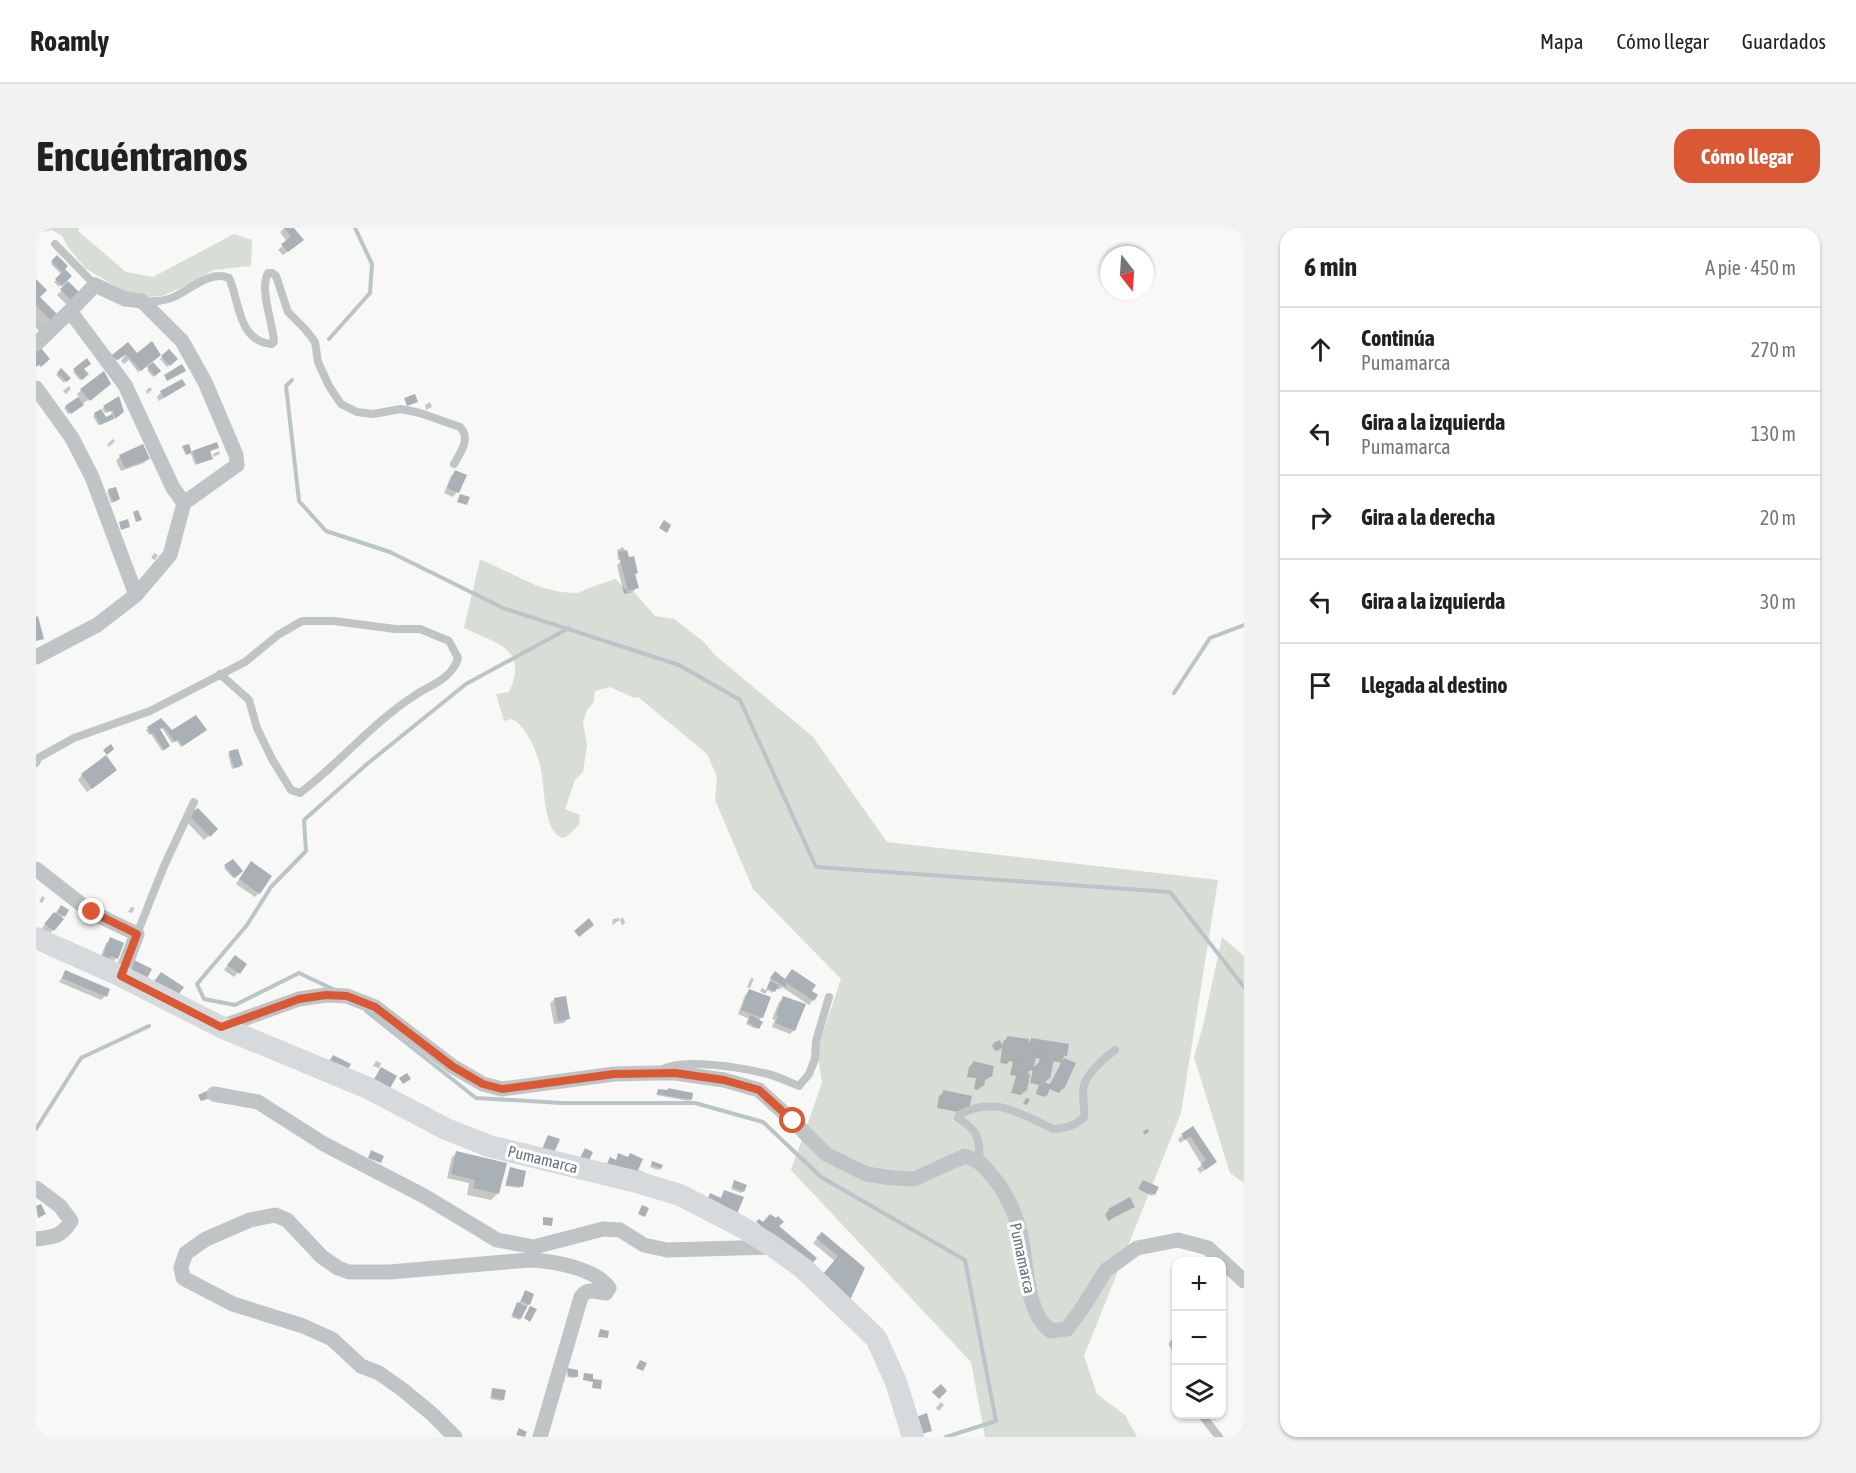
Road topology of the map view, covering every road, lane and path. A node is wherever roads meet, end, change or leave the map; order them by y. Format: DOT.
graph roads {
  1 [pos="55,244"];
  2 [pos="94,285"];
  3 [pos="142,301"];
  4 [pos="70,311"];
  5 [pos="42,328"];
  6 [pos="36,344"];
  7 [pos="36,388"];
  8 [pos="454,464"];
  9 [pos="184,503"];
  10 [pos="136,595"];
  11 [pos="36,657"];
  12 [pos="220,674"];
  13 [pos="36,763"];
  14 [pos="194,802"];
  15 [pos="36,868"];
  16 [pos="137,934"];
  17 [pos="36,938"];
  18 [pos="121,976"];
  19 [pos="829,997"];
  20 [pos="221,1027"];
  21 [pos="1115,1050"];
  22 [pos="654,1073"];
  23 [pos="214,1094"];
  24 [pos="980,1161"];
  25 [pos="36,1188"];
  26 [pos="36,1239"];
  27 [pos="774,1247"];
  28 [pos="532,1253"];
  29 [pos="1244,1281"];
  30 [pos="1205,1419"];
  31 [pos="455,1437"];
  32 [pos="540,1437"];
  33 [pos="913,1437"];
  34 [pos="1219,1437"];
  1 -- 2 [label="lane"];
  2 -- 3 [label="street"];
  2 -- 4 [label="street"];
  3 -- 8 [label="lane"];
  3 -- 9 [label="street"];
  4 -- 5 [label="street"];
  4 -- 9 [label="street"];
  5 -- 6 [label="street"];
  7 -- 10 [label="street"];
  9 -- 10 [label="street"];
  10 -- 11 [label="street"];
  12 -- 12 [label="lane"];
  12 -- 13 [label="lane"];
  14 -- 16 [label="lane"];
  15 -- 16 [label="street"];
  16 -- 18 [label="street"];
  17 -- 18 [label="main road, Pumamarca"];
  18 -- 20 [label="main road, Pumamarca"];
  19 -- 22 [label="lane"];
  20 -- 22 [label="street"];
  20 -- 27 [label="main road, Pumamarca"];
  21 -- 24 [label="lane"];
  22 -- 24 [label="street"];
  23 -- 28 [label="street"];
  24 -- 29 [label="street, Pumamarca"];
  25 -- 26 [label="street"];
  27 -- 28 [label="street"];
  27 -- 33 [label="main road, Pumamarca"];
  28 -- 31 [label="street"];
  28 -- 32 [label="street"];
  30 -- 34 [label="lane"];
}
